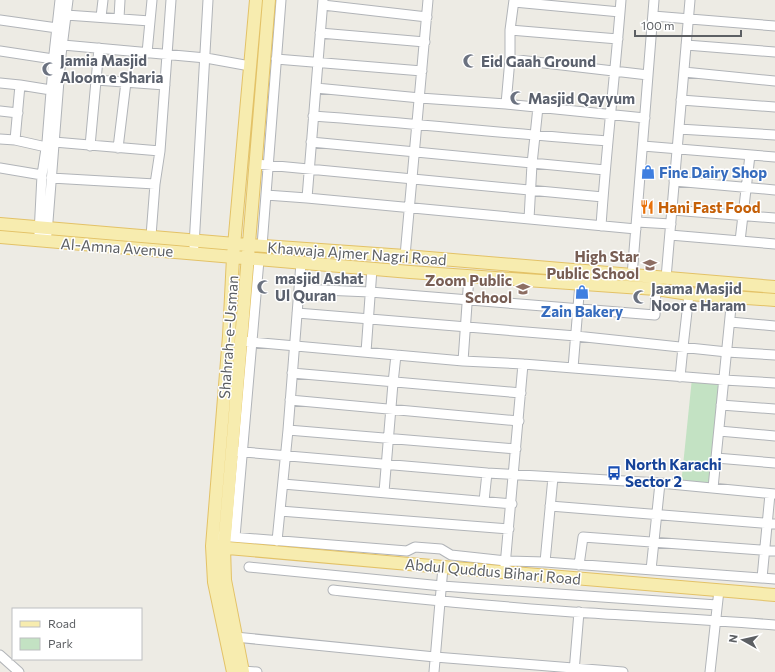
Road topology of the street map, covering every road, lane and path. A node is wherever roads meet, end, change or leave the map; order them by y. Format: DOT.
graph roads {
  1 [pos="60,0"];
  2 [pos="102,0"];
  3 [pos="120,0"];
  4 [pos="152,0"];
  5 [pos="171,0"];
  6 [pos="208,0"];
  7 [pos="256,0"];
  8 [pos="269,0"];
  9 [pos="280,0"];
  10 [pos="428,0"];
  11 [pos="621,0"];
  12 [pos="654,0"];
  13 [pos="690,0"];
  14 [pos="514,1"];
  15 [pos="323,2"];
  16 [pos="620,12"];
  17 [pos="66,15"];
  18 [pos="653,16"];
  19 [pos="101,17"];
  20 [pos="427,17"];
  21 [pos="119,18"];
  22 [pos="688,19"];
  23 [pos="0,20"];
  24 [pos="150,21"];
  25 [pos="775,26"];
  26 [pos="57,28"];
  27 [pos="510,30"];
  28 [pos="320,33"];
  29 [pos="618,40"];
  30 [pos="425,42"];
  31 [pos="63,45"];
  32 [pos="686,45"];
  33 [pos="99,48"];
  34 [pos="0,51"];
  35 [pos="147,52"];
  36 [pos="775,52"];
  37 [pos="167,54"];
  38 [pos="206,58"];
  39 [pos="53,59"];
  40 [pos="276,59"];
  41 [pos="510,59"];
  42 [pos="318,62"];
  43 [pos="250,66"];
  44 [pos="616,70"];
  45 [pos="422,71"];
  46 [pos="684,72"];
  47 [pos="648,75"];
  48 [pos="96,80"];
  49 [pos="775,80"];
  50 [pos="126,82"];
  51 [pos="0,83"];
  52 [pos="20,85"];
  53 [pos="165,85"];
  54 [pos="316,88"];
  55 [pos="51,90"];
  56 [pos="420,98"];
  57 [pos="681,100"];
  58 [pos="506,104"];
  59 [pos="538,107"];
  60 [pos="775,107"];
  61 [pos="0,111"];
  62 [pos="18,113"];
  63 [pos="611,114"];
  64 [pos="313,116"];
  65 [pos="645,118"];
  66 [pos="417,124"];
  67 [pos="679,129"];
  68 [pos="775,135"];
  69 [pos="535,136"];
  70 [pos="0,139"];
  71 [pos="15,140"];
  72 [pos="608,141"];
  73 [pos="311,142"];
  74 [pos="50,145"];
  75 [pos="90,146"];
  76 [pos="642,146"];
  77 [pos="118,148"];
  78 [pos="677,149"];
  79 [pos="160,151"];
  80 [pos="415,152"];
  81 [pos="750,155"];
  82 [pos="775,157"];
  83 [pos="256,164"];
  84 [pos="532,164"];
  85 [pos="268,165"];
  86 [pos="0,168"];
  87 [pos="309,168"];
  88 [pos="605,170"];
  89 [pos="47,176"];
  90 [pos="412,179"];
  91 [pos="674,182"];
  92 [pos="155,184"];
  93 [pos="746,188"];
  94 [pos="530,190"];
  95 [pos="775,190"];
  96 [pos="266,195"];
  97 [pos="603,197"];
  98 [pos="307,198"];
  99 [pos="409,208"];
  100 [pos="672,210"];
  101 [pos="743,215"];
  102 [pos="775,218"];
  103 [pos="529,219"];
  104 [pos="0,224"];
  105 [pos="671,224"];
  106 [pos="600,226"];
  107 [pos="636,226"];
  108 [pos="43,228"];
  109 [pos="670,235"];
  110 [pos="151,236"];
  111 [pos="0,238"];
  112 [pos="195,240"];
  113 [pos="42,241"];
  114 [pos="740,241"];
  115 [pos="235,244"];
  116 [pos="775,244"];
  117 [pos="250,245"];
  118 [pos="262,246"];
  119 [pos="193,253"];
  120 [pos="355,253"];
  121 [pos="405,256"];
  122 [pos="234,257"];
  123 [pos="253,259"];
  124 [pos="301,263"];
  125 [pos="354,268"];
  126 [pos="531,268"];
  127 [pos="372,269"];
  128 [pos="469,276"];
  129 [pos="632,276"];
  130 [pos="666,278"];
  131 [pos="531,280"];
  132 [pos="706,281"];
  133 [pos="580,284"];
  134 [pos="775,287"];
  135 [pos="299,289"];
  136 [pos="656,289"];
  137 [pos="370,292"];
  138 [pos="690,294"];
  139 [pos="705,295"];
  140 [pos="732,296"];
  141 [pos="775,300"];
  142 [pos="468,301"];
  143 [pos="578,309"];
  144 [pos="297,313"];
  145 [pos="368,319"];
  146 [pos="730,322"];
  147 [pos="775,326"];
  148 [pos="466,327"];
  149 [pos="576,336"];
  150 [pos="247,341"];
  151 [pos="293,345"];
  152 [pos="683,347"];
  153 [pos="366,352"];
  154 [pos="727,352"];
  155 [pos="396,355"];
  156 [pos="775,355"];
  157 [pos="463,360"];
  158 [pos="523,364"];
  159 [pos="573,368"];
  160 [pos="292,373"];
  161 [pos="680,377"];
  162 [pos="724,380"];
  163 [pos="393,382"];
  164 [pos="775,383"];
  165 [pos="521,393"];
  166 [pos="290,400"];
  167 [pos="721,405"];
  168 [pos="775,409"];
  169 [pos="390,410"];
  170 [pos="519,421"];
  171 [pos="288,430"];
  172 [pos="719,431"];
  173 [pos="775,436"];
  174 [pos="388,438"];
  175 [pos="516,449"];
  176 [pos="237,451"];
  177 [pos="285,456"];
  178 [pos="716,458"];
  179 [pos="386,463"];
  180 [pos="775,463"];
  181 [pos="487,473"];
  182 [pos="514,474"];
  183 [pos="553,476"];
  184 [pos="660,483"];
  185 [pos="283,484"];
  186 [pos="713,488"];
  187 [pos="384,492"];
  188 [pos="773,494"];
  189 [pos="484,501"];
  190 [pos="512,504"];
  191 [pos="550,506"];
  192 [pos="280,510"];
  193 [pos="657,514"];
  194 [pos="771,524"];
  195 [pos="509,529"];
  196 [pos="222,540"];
  197 [pos="277,541"];
  198 [pos="654,542"];
  199 [pos="764,550"];
  200 [pos="775,551"];
  201 [pos="545,562"];
  202 [pos="579,565"];
  203 [pos="505,566"];
  204 [pos="249,567"];
  205 [pos="443,567"];
  206 [pos="652,570"];
  207 [pos="762,578"];
  208 [pos="775,579"];
  209 [pos="442,586"];
  210 [pos="333,590"];
  211 [pos="719,590"];
  212 [pos="775,594"];
  213 [pos="440,601"];
  214 [pos="717,605"];
  215 [pos="579,612"];
  216 [pos="716,620"];
  217 [pos="775,625"];
  218 [pos="235,637"];
  219 [pos="0,655"];
  220 [pos="435,656"];
  221 [pos="574,670"];
  222 [pos="20,672"];
  223 [pos="240,672"];
  224 [pos="257,672"];
  225 [pos="434,672"];
  226 [pos="623,672"];
  227 [pos="710,672"];
  1 -- 17 [label="street"];
  1 -- 26 [label="street"];
  2 -- 19 [label="street"];
  3 -- 21 [label="street"];
  4 -- 24 [label="street"];
  5 -- 37 [label="street"];
  6 -- 38 [label="street"];
  7 -- 43 [label="main road, Shahrah-e-Usman"];
  8 -- 83 [label="main road, Shahrah-e-Usman"];
  9 -- 40 [label="street"];
  10 -- 20 [label="street"];
  11 -- 16 [label="street"];
  12 -- 18 [label="street"];
  13 -- 22 [label="street"];
  14 -- 16 [label="street"];
  14 -- 27 [label="street"];
  15 -- 20 [label="street"];
  15 -- 28 [label="street"];
  16 -- 29 [label="street"];
  17 -- 19 [label="street"];
  17 -- 31 [label="street"];
  18 -- 22 [label="street"];
  18 -- 47 [label="street"];
  19 -- 21 [label="street"];
  20 -- 30 [label="street"];
  21 -- 24 [label="street"];
  22 -- 25 [label="street"];
  22 -- 32 [label="street"];
  23 -- 26 [label="street"];
  24 -- 35 [label="street"];
  26 -- 39 [label="street"];
  27 -- 29 [label="street"];
  27 -- 41 [label="street"];
  28 -- 30 [label="street"];
  28 -- 42 [label="street"];
  29 -- 44 [label="street"];
  30 -- 45 [label="street"];
  31 -- 33 [label="street"];
  31 -- 74 [label="street"];
  32 -- 36 [label="street"];
  32 -- 46 [label="street"];
  33 -- 35 [label="street"];
  33 -- 48 [label="street"];
  34 -- 39 [label="street"];
  35 -- 37 [label="street"];
  37 -- 38 [label="street"];
  37 -- 53 [label="street"];
  38 -- 43 [label="street"];
  38 -- 112 [label="street"];
  39 -- 55 [label="street"];
  40 -- 42 [label="street"];
  40 -- 85 [label="street"];
  41 -- 44 [label="street"];
  41 -- 58 [label="street"];
  42 -- 45 [label="street"];
  42 -- 54 [label="street"];
  43 -- 115 [label="main road, Shahrah-e-Usman"];
  44 -- 47 [label="street"];
  44 -- 63 [label="street"];
  45 -- 56 [label="street"];
  46 -- 49 [label="street"];
  46 -- 57 [label="street"];
  47 -- 65 [label="street"];
  48 -- 50 [label="street"];
  48 -- 75 [label="street"];
  50 -- 53 [label="street"];
  50 -- 77 [label="street"];
  51 -- 52 [label="street"];
  52 -- 55 [label="street"];
  52 -- 62 [label="street"];
  53 -- 79 [label="street"];
  54 -- 56 [label="street"];
  54 -- 64 [label="street"];
  55 -- 74 [label="street"];
  56 -- 58 [label="street"];
  56 -- 66 [label="street"];
  57 -- 60 [label="street"];
  57 -- 67 [label="street"];
  58 -- 59 [label="street"];
  59 -- 63 [label="street"];
  59 -- 69 [label="street"];
  61 -- 62 [label="street"];
  62 -- 71 [label="street"];
  63 -- 65 [label="street"];
  63 -- 72 [label="street"];
  64 -- 66 [label="street"];
  64 -- 73 [label="street"];
  65 -- 76 [label="street"];
  66 -- 69 [label="street"];
  66 -- 80 [label="street"];
  67 -- 68 [label="street"];
  67 -- 78 [label="street"];
  69 -- 72 [label="street"];
  69 -- 84 [label="street"];
  70 -- 71 [label="street"];
  71 -- 74 [label="street"];
  72 -- 88 [label="street"];
  73 -- 80 [label="street"];
  73 -- 87 [label="street"];
  74 -- 75 [label="street"];
  74 -- 89 [label="street"];
  75 -- 77 [label="street"];
  76 -- 78 [label="street"];
  76 -- 107 [label="street"];
  77 -- 79 [label="street"];
  78 -- 81 [label="street"];
  78 -- 91 [label="street"];
  79 -- 92 [label="street"];
  80 -- 84 [label="street"];
  80 -- 90 [label="street"];
  81 -- 82 [label="street"];
  81 -- 93 [label="street"];
  83 -- 85 [label="street"];
  83 -- 117 [label="main road, Shahrah-e-Usman"];
  84 -- 88 [label="street"];
  84 -- 94 [label="street"];
  85 -- 87 [label="street"];
  85 -- 96 [label="street"];
  86 -- 89 [label="street"];
  87 -- 90 [label="street"];
  87 -- 98 [label="street"];
  88 -- 97 [label="street"];
  89 -- 92 [label="street"];
  89 -- 108 [label="street"];
  90 -- 94 [label="street"];
  90 -- 99 [label="street"];
  91 -- 93 [label="street"];
  91 -- 100 [label="street"];
  92 -- 110 [label="street"];
  93 -- 95 [label="street"];
  93 -- 101 [label="street"];
  94 -- 97 [label="street"];
  94 -- 103 [label="street"];
  96 -- 98 [label="street"];
  96 -- 118 [label="street"];
  97 -- 106 [label="street"];
  98 -- 99 [label="street"];
  99 -- 103 [label="street"];
  99 -- 121 [label="street"];
  100 -- 101 [label="street"];
  100 -- 105 [label="street"];
  101 -- 102 [label="street"];
  101 -- 114 [label="street"];
  103 -- 106 [label="street"];
  104 -- 108 [label="main road, Khawaja Ajmer Nagri Road"];
  105 -- 107 [label="street"];
  105 -- 109 [label="street"];
  106 -- 107 [label="street"];
  107 -- 129 [label="street"];
  108 -- 110 [label="main road, Khawaja Ajmer Nagri Road"];
  108 -- 113 [label="street"];
  109 -- 114 [label="street"];
  109 -- 130 [label="street"];
  110 -- 112 [label="main road, Khawaja Ajmer Nagri Road"];
  111 -- 113 [label="main road, Al-Amna Avenue"];
  112 -- 115 [label="main road, Khawaja Ajmer Nagri Road"];
  112 -- 119 [label="street"];
  113 -- 119 [label="main road, Al-Amna Avenue"];
  114 -- 116 [label="street"];
  115 -- 117 [label="main road, Khawaja Ajmer Nagri Road"];
  115 -- 122 [label="main road, Shahrah-e-Usman"];
  117 -- 118 [label="main road, Khawaja Ajmer Nagri Road"];
  117 -- 123 [label="main road, Shahrah-e-Usman"];
  118 -- 120 [label="main road, Khawaja Ajmer Nagri Road"];
  119 -- 122 [label="main road, Al-Amna Avenue"];
  120 -- 121 [label="main road, Khawaja Ajmer Nagri Road"];
  120 -- 125 [label="main road"];
  121 -- 126 [label="main road, Khawaja Ajmer Nagri Road"];
  122 -- 123 [label="main road, Khawaja Ajmer Nagri Road"];
  122 -- 196 [label="main road, Shahrah-e-Usman"];
  123 -- 124 [label="main road, Khawaja Ajmer Nagri Road"];
  123 -- 150 [label="main road, Shahrah-e-Usman"];
  124 -- 125 [label="main road, Khawaja Ajmer Nagri Road"];
  124 -- 135 [label="street"];
  125 -- 127 [label="main road, Khawaja Ajmer Nagri Road"];
  126 -- 129 [label="main road, Khawaja Ajmer Nagri Road"];
  126 -- 131 [label="main road"];
  127 -- 128 [label="main road, Khawaja Ajmer Nagri Road"];
  127 -- 137 [label="street"];
  128 -- 131 [label="main road, Khawaja Ajmer Nagri Road"];
  128 -- 142 [label="street"];
  129 -- 130 [label="main road, Khawaja Ajmer Nagri Road"];
  130 -- 132 [label="main road, Khawaja Ajmer Nagri Road"];
  131 -- 133 [label="main road, Khawaja Ajmer Nagri Road"];
  132 -- 134 [label="main road, Khawaja Ajmer Nagri Road"];
  132 -- 139 [label="main road"];
  133 -- 136 [label="main road, Khawaja Ajmer Nagri Road"];
  133 -- 143 [label="street"];
  135 -- 137 [label="street"];
  135 -- 144 [label="street"];
  136 -- 138 [label="main road, Khawaja Ajmer Nagri Road"];
  136 -- 143 [label="street"];
  137 -- 142 [label="street"];
  137 -- 145 [label="street"];
  138 -- 139 [label="main road, Khawaja Ajmer Nagri Road"];
  138 -- 152 [label="street"];
  139 -- 140 [label="main road, Khawaja Ajmer Nagri Road"];
  140 -- 141 [label="main road, Khawaja Ajmer Nagri Road"];
  140 -- 146 [label="street"];
  142 -- 143 [label="street"];
  142 -- 148 [label="street"];
  143 -- 149 [label="street"];
  144 -- 145 [label="street"];
  144 -- 151 [label="street"];
  145 -- 148 [label="street"];
  145 -- 153 [label="street"];
  146 -- 147 [label="street"];
  146 -- 154 [label="street"];
  148 -- 149 [label="street"];
  148 -- 157 [label="street"];
  149 -- 152 [label="street"];
  149 -- 159 [label="street"];
  150 -- 151 [label="street"];
  150 -- 176 [label="main road, Shahrah-e-Usman"];
  151 -- 153 [label="street"];
  151 -- 160 [label="street"];
  152 -- 154 [label="street"];
  152 -- 161 [label="street"];
  153 -- 155 [label="street"];
  154 -- 156 [label="street"];
  154 -- 162 [label="street"];
  155 -- 157 [label="street"];
  155 -- 163 [label="street"];
  157 -- 158 [label="street"];
  158 -- 159 [label="street"];
  158 -- 165 [label="street"];
  159 -- 161 [label="street"];
  160 -- 163 [label="street"];
  160 -- 166 [label="street"];
  161 -- 162 [label="street"];
  162 -- 164 [label="street"];
  162 -- 167 [label="street"];
  163 -- 165 [label="street"];
  163 -- 169 [label="street"];
  165 -- 170 [label="street"];
  166 -- 169 [label="street"];
  166 -- 171 [label="street"];
  167 -- 168 [label="street"];
  167 -- 172 [label="street"];
  169 -- 170 [label="street"];
  169 -- 174 [label="street"];
  170 -- 175 [label="street"];
  171 -- 174 [label="street"];
  171 -- 177 [label="street"];
  172 -- 173 [label="street"];
  172 -- 178 [label="street"];
  174 -- 175 [label="street"];
  174 -- 179 [label="street"];
  175 -- 182 [label="street"];
  176 -- 177 [label="street"];
  176 -- 196 [label="main road, Shahrah-e-Usman"];
  177 -- 179 [label="street"];
  177 -- 185 [label="street"];
  178 -- 180 [label="street"];
  178 -- 186 [label="street"];
  179 -- 181 [label="street"];
  179 -- 187 [label="street"];
  181 -- 182 [label="street"];
  181 -- 189 [label="street"];
  182 -- 183 [label="street"];
  182 -- 190 [label="street"];
  183 -- 184 [label="street"];
  183 -- 191 [label="street"];
  184 -- 186 [label="street"];
  184 -- 193 [label="street"];
  185 -- 187 [label="street"];
  185 -- 192 [label="street"];
  186 -- 188 [label="street"];
  187 -- 189 [label="street"];
  188 -- 194 [label="street"];
  189 -- 190 [label="street"];
  190 -- 195 [label="street"];
  191 -- 193 [label="street"];
  191 -- 201 [label="street"];
  192 -- 195 [label="street"];
  192 -- 197 [label="street"];
  193 -- 194 [label="street"];
  193 -- 198 [label="street"];
  194 -- 199 [label="street"];
  195 -- 203 [label="street"];
  196 -- 197 [label="street"];
  196 -- 205 [label="main road, Abdul Quddus Bihari Road"];
  196 -- 218 [label="main road, Shahrah-e-Usman"];
  196 -- 223 [label="main road, Shahrah-e-Usman"];
  197 -- 203 [label="street"];
  198 -- 199 [label="street"];
  198 -- 202 [label="street"];
  198 -- 206 [label="street"];
  199 -- 200 [label="street"];
  199 -- 207 [label="street"];
  201 -- 202 [label="street"];
  201 -- 203 [label="street"];
  202 -- 206 [label="street"];
  203 -- 205 [label="main road, Abdul Quddus Bihari Road"];
  203 -- 211 [label="main road, Abdul Quddus Bihari Road"];
  204 -- 209 [label="street"];
  205 -- 209 [label="street"];
  206 -- 207 [label="street"];
  207 -- 208 [label="street"];
  209 -- 213 [label="street"];
  209 -- 214 [label="street"];
  210 -- 213 [label="street"];
  211 -- 212 [label="main road, Abdul Quddus Bihari Road"];
  211 -- 214 [label="street"];
  213 -- 215 [label="street"];
  213 -- 220 [label="street"];
  214 -- 216 [label="street"];
  215 -- 216 [label="street"];
  215 -- 221 [label="street"];
  216 -- 217 [label="street"];
  216 -- 227 [label="street"];
  218 -- 220 [label="street"];
  218 -- 223 [label="main road, Shahrah-e-Usman"];
  219 -- 222 [label="street"];
  220 -- 221 [label="street"];
  220 -- 225 [label="street"];
  221 -- 226 [label="street"];
  223 -- 224 [label="street"];
}
